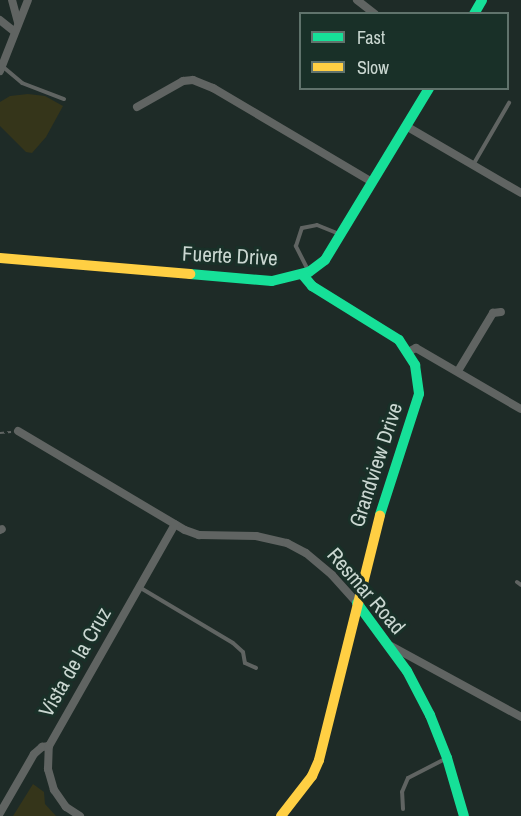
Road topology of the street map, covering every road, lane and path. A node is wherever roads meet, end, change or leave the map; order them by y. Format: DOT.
graph roads {
  1 [pos="12,0"];
  2 [pos="28,0"];
  3 [pos="357,0"];
  4 [pos="372,12"];
  5 [pos="0,20"];
  6 [pos="18,24"];
  7 [pos="15,32"];
  8 [pos="1,68"];
  9 [pos="428,90"];
  10 [pos="64,99"];
  11 [pos="509,103"];
  12 [pos="137,106"];
  13 [pos="406,126"];
  14 [pos="472,166"];
  15 [pos="372,182"];
  16 [pos="521,193"];
  17 [pos="339,235"];
  18 [pos="0,258"];
  19 [pos="305,273"];
  20 [pos="501,312"];
  21 [pos="408,352"];
  22 [pos="458,371"];
  23 [pos="521,409"];
  24 [pos="18,431"];
  25 [pos="0,433"];
  26 [pos="175,524"];
  27 [pos="139,587"];
  28 [pos="357,603"];
  29 [pos="388,645"];
  30 [pos="256,668"];
  31 [pos="521,717"];
  32 [pos="49,746"];
  33 [pos="447,758"];
  34 [pos="403,809"];
  35 [pos="0,813"];
  36 [pos="80,816"];
  37 [pos="281,816"];
  38 [pos="464,816"];
  1 -- 6 [label="street"];
  2 -- 6 [label="street"];
  3 -- 4 [label="street"];
  5 -- 7 [label="street"];
  6 -- 7 [label="street"];
  7 -- 8 [label="street"];
  8 -- 10 [label="lane"];
  9 -- 13 [label="street"];
  11 -- 14 [label="lane"];
  12 -- 15 [label="street"];
  13 -- 14 [label="street"];
  13 -- 15 [label="street"];
  14 -- 16 [label="street"];
  15 -- 17 [label="street"];
  17 -- 19 [label="street"];
  17 -- 19 [label="lane"];
  18 -- 19 [label="street, Fuerte Drive"];
  19 -- 21 [label="street, Grandview Drive"];
  20 -- 22 [label="street"];
  21 -- 22 [label="street"];
  21 -- 28 [label="street, Grandview Drive"];
  22 -- 23 [label="street"];
  24 -- 25 [label="path"];
  24 -- 26 [label="street, Resmar Road"];
  26 -- 27 [label="street, Vista de la Cruz"];
  26 -- 28 [label="street, Resmar Road"];
  27 -- 30 [label="lane"];
  27 -- 32 [label="street, Vista de la Cruz"];
  28 -- 29 [label="street, Resmar Road"];
  28 -- 37 [label="street, Grandview Drive"];
  29 -- 31 [label="street"];
  29 -- 33 [label="street, Resmar Road"];
  32 -- 35 [label="street"];
  32 -- 36 [label="street, Vista de la Cruz"];
  33 -- 34 [label="lane"];
  33 -- 38 [label="street, Resmar Road"];
}
